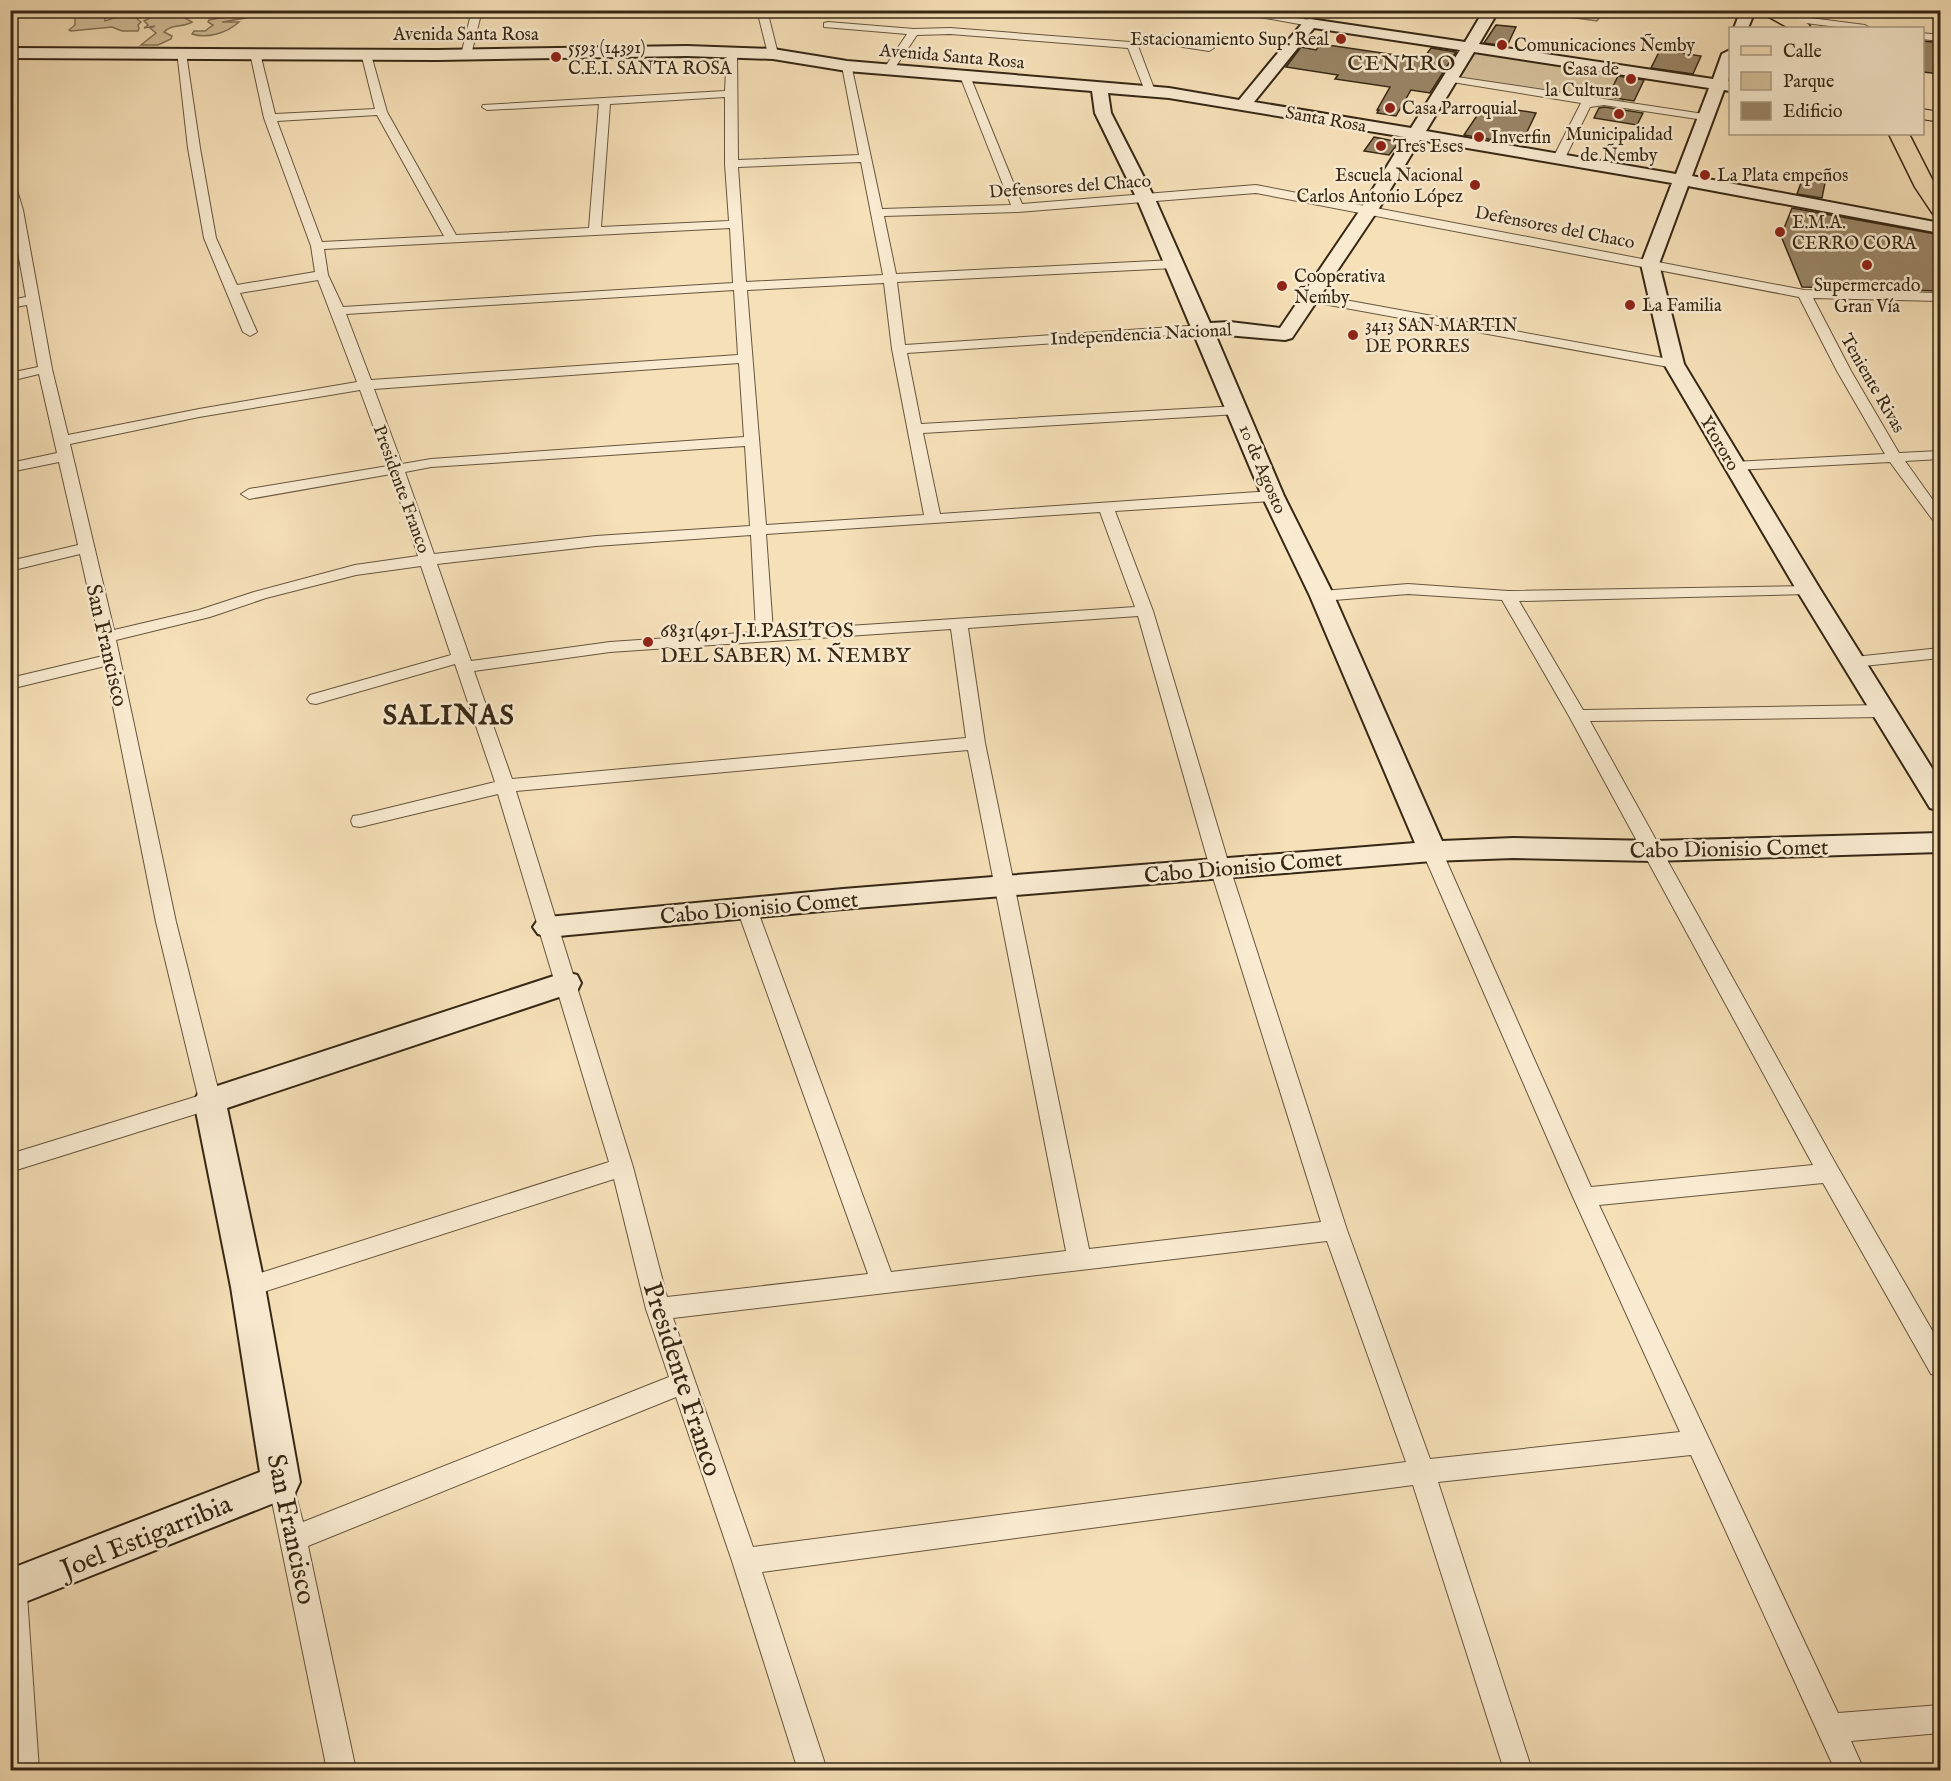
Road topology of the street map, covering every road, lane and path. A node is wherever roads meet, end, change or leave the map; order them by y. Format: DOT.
graph roads {
  1 [pos="539,10"];
  2 [pos="762,10"];
  3 [pos="1226,10"];
  4 [pos="1344,10"];
  5 [pos="1492,10"];
  6 [pos="477,11"];
  7 [pos="1748,11"];
  8 [pos="1776,19"];
  9 [pos="1310,23"];
  10 [pos="828,25"];
  11 [pos="1333,26"];
  12 [pos="1741,27"];
  13 [pos="1799,27"];
  14 [pos="1855,27"];
  15 [pos="914,32"];
  16 [pos="1924,36"];
  17 [pos="1941,39"];
  18 [pos="1132,45"];
  19 [pos="1472,46"];
  20 [pos="1209,48"];
  21 [pos="732,51"];
  22 [pos="10,53"];
  23 [pos="181,53"];
  24 [pos="255,53"];
  25 [pos="366,53"];
  26 [pos="466,54"];
  27 [pos="773,54"];
  28 [pos="1729,63"];
  29 [pos="847,66"];
  30 [pos="888,70"];
  31 [pos="965,76"];
  32 [pos="1450,79"];
  33 [pos="1724,85"];
  34 [pos="1099,87"];
  35 [pos="1150,91"];
  36 [pos="729,94"];
  37 [pos="605,101"];
  38 [pos="1590,103"];
  39 [pos="1243,105"];
  40 [pos="487,107"];
  41 [pos="381,112"];
  42 [pos="1924,114"];
  43 [pos="1704,117"];
  44 [pos="1941,117"];
  45 [pos="270,118"];
  46 [pos="1416,135"];
  47 [pos="1899,135"];
  48 [pos="1918,135"];
  49 [pos="866,158"];
  50 [pos="1559,158"];
  51 [pos="731,164"];
  52 [pos="1681,180"];
  53 [pos="1941,182"];
  54 [pos="10,188"];
  55 [pos="1146,200"];
  56 [pos="1018,208"];
  57 [pos="1369,210"];
  58 [pos="1941,210"];
  59 [pos="876,213"];
  60 [pos="735,224"];
  61 [pos="1941,228"];
  62 [pos="596,232"];
  63 [pos="16,239"];
  64 [pos="452,239"];
  65 [pos="316,246"];
  66 [pos="1174,264"];
  67 [pos="1650,264"];
  68 [pos="322,275"];
  69 [pos="890,278"];
  70 [pos="740,286"];
  71 [pos="233,290"];
  72 [pos="1804,294"];
  73 [pos="1936,297"];
  74 [pos="1312,298"];
  75 [pos="33,300"];
  76 [pos="10,304"];
  77 [pos="338,311"];
  78 [pos="1941,312"];
  79 [pos="1203,328"];
  80 [pos="250,332"];
  81 [pos="899,349"];
  82 [pos="744,359"];
  83 [pos="1674,364"];
  84 [pos="45,369"];
  85 [pos="10,376"];
  86 [pos="364,385"];
  87 [pos="1238,410"];
  88 [pos="915,429"];
  89 [pos="752,441"];
  90 [pos="63,449"];
  91 [pos="1941,455"];
  92 [pos="1895,458"];
  93 [pos="1734,466"];
  94 [pos="10,468"];
  95 [pos="396,468"];
  96 [pos="249,494"];
  97 [pos="1273,496"];
  98 [pos="1106,508"];
  99 [pos="933,519"];
  100 [pos="1941,520"];
  101 [pos="759,531"];
  102 [pos="86,548"];
  103 [pos="427,560"];
  104 [pos="10,566"];
  105 [pos="1808,589"];
  106 [pos="1322,596"];
  107 [pos="1508,596"];
  108 [pos="1145,611"];
  109 [pos="959,624"];
  110 [pos="765,636"];
  111 [pos="107,637"];
  112 [pos="1941,653"];
  113 [pos="112,659"];
  114 [pos="464,662"];
  115 [pos="1854,662"];
  116 [pos="10,684"];
  117 [pos="316,699"];
  118 [pos="1882,711"];
  119 [pos="1578,716"];
  120 [pos="976,743"];
  121 [pos="505,786"];
  122 [pos="1941,801"];
  123 [pos="360,821"];
  124 [pos="1941,843"];
  125 [pos="1432,851"];
  126 [pos="1653,851"];
  127 [pos="1220,868"];
  128 [pos="1006,886"];
  129 [pos="747,909"];
  130 [pos="548,927"];
  131 [pos="566,983"];
  132 [pos="210,1101"];
  133 [pos="10,1163"];
  134 [pos="622,1167"];
  135 [pos="1829,1173"];
  136 [pos="1584,1197"];
  137 [pos="1335,1230"];
  138 [pos="1079,1259"];
  139 [pos="884,1282"];
  140 [pos="248,1287"];
  141 [pos="658,1309"];
  142 [pos="1941,1366"];
  143 [pos="683,1383"];
  144 [pos="1697,1442"];
  145 [pos="1422,1472"];
  146 [pos="281,1482"];
  147 [pos="295,1538"];
  148 [pos="744,1561"];
  149 [pos="11,1583"];
  150 [pos="1941,1719"];
  151 [pos="1831,1728"];
  152 [pos="25,1770"];
  153 [pos="341,1770"];
  154 [pos="812,1770"];
  155 [pos="1518,1770"];
  156 [pos="1850,1770"];
  1 -- 6 [label="street"];
  2 -- 27 [label="street"];
  3 -- 9 [label="street"];
  4 -- 11 [label="street"];
  5 -- 19 [label="street, Independencia Nacional"];
  6 -- 26 [label="street"];
  7 -- 8 [label="highway"];
  7 -- 12 [label="street"];
  8 -- 13 [label="highway"];
  8 -- 14 [label="street"];
  9 -- 11 [label="street"];
  9 -- 39 [label="street"];
  10 -- 15 [label="street"];
  11 -- 19 [label="street"];
  15 -- 18 [label="street"];
  15 -- 30 [label="street"];
  16 -- 17 [label="street"];
  18 -- 20 [label="street"];
  18 -- 35 [label="street"];
  19 -- 32 [label="street, Independencia Nacional"];
  19 -- 33 [label="street"];
  21 -- 26 [label="street, Avenida Santa Rosa"];
  21 -- 27 [label="street, Avenida Santa Rosa"];
  21 -- 36 [label="street"];
  22 -- 23 [label="street, Avenida Santa Rosa"];
  23 -- 24 [label="street, Avenida Santa Rosa"];
  23 -- 71 [label="street"];
  24 -- 25 [label="street, Avenida Santa Rosa"];
  24 -- 45 [label="street, Presidente Franco"];
  25 -- 26 [label="street, Avenida Santa Rosa"];
  25 -- 41 [label="street"];
  27 -- 29 [label="street, Avenida Santa Rosa"];
  28 -- 33 [label="street"];
  29 -- 30 [label="street, Avenida Santa Rosa"];
  29 -- 49 [label="street"];
  30 -- 31 [label="street, Avenida Santa Rosa"];
  31 -- 34 [label="street, Avenida Santa Rosa"];
  31 -- 56 [label="street"];
  32 -- 38 [label="street"];
  32 -- 46 [label="street, Independencia Nacional"];
  33 -- 43 [label="street"];
  34 -- 35 [label="street, Avenida Santa Rosa"];
  34 -- 55 [label="street, 10 de Agosto"];
  35 -- 39 [label="street, Avenida Santa Rosa"];
  36 -- 37 [label="street"];
  36 -- 51 [label="street"];
  37 -- 40 [label="street"];
  37 -- 62 [label="street"];
  38 -- 43 [label="street"];
  38 -- 50 [label="street"];
  39 -- 46 [label="street, Santa Rosa"];
  41 -- 45 [label="street"];
  41 -- 64 [label="street"];
  42 -- 44 [label="main road"];
  43 -- 52 [label="street"];
  45 -- 65 [label="street, Presidente Franco"];
  46 -- 50 [label="street, Santa Rosa"];
  46 -- 57 [label="street, Independencia Nacional"];
  47 -- 58 [label="highway"];
  48 -- 53 [label="highway"];
  49 -- 51 [label="street"];
  49 -- 59 [label="street"];
  50 -- 52 [label="street, Santa Rosa"];
  51 -- 60 [label="street"];
  52 -- 61 [label="street, Santa Rosa"];
  52 -- 67 [label="street"];
  54 -- 63 [label="street, San Francisco"];
  55 -- 56 [label="street, Defensores del Chaco"];
  55 -- 57 [label="street, Defensores del Chaco"];
  55 -- 66 [label="street, 10 de Agosto"];
  56 -- 59 [label="street, Defensores del Chaco"];
  57 -- 67 [label="street, Defensores del Chaco"];
  57 -- 74 [label="street, Independencia Nacional"];
  59 -- 69 [label="street"];
  60 -- 62 [label="street"];
  60 -- 70 [label="street"];
  62 -- 64 [label="street"];
  63 -- 75 [label="street, San Francisco"];
  64 -- 65 [label="street"];
  65 -- 68 [label="street, Presidente Franco"];
  66 -- 69 [label="street"];
  66 -- 79 [label="street, 10 de Agosto"];
  67 -- 72 [label="street, Defensores del Chaco"];
  67 -- 83 [label="street, Ytororo"];
  68 -- 71 [label="street"];
  68 -- 77 [label="street, Presidente Franco"];
  69 -- 70 [label="street"];
  69 -- 81 [label="street"];
  70 -- 77 [label="street"];
  70 -- 82 [label="street"];
  71 -- 80 [label="street"];
  72 -- 73 [label="street, Defensores del Chaco"];
  72 -- 92 [label="street, Teniente Rivas"];
  73 -- 78 [label="street"];
  74 -- 79 [label="street, Independencia Nacional"];
  74 -- 83 [label="street"];
  75 -- 76 [label="street"];
  75 -- 84 [label="street, San Francisco"];
  77 -- 86 [label="street, Presidente Franco"];
  79 -- 81 [label="street, Independencia Nacional"];
  79 -- 87 [label="street, 10 de Agosto"];
  81 -- 88 [label="street"];
  82 -- 86 [label="street"];
  82 -- 89 [label="street"];
  83 -- 93 [label="street, Ytororo"];
  84 -- 85 [label="street"];
  84 -- 90 [label="street, San Francisco"];
  86 -- 90 [label="street"];
  86 -- 95 [label="street, Presidente Franco"];
  87 -- 88 [label="street"];
  87 -- 97 [label="street, 10 de Agosto"];
  88 -- 99 [label="street"];
  89 -- 95 [label="street"];
  89 -- 101 [label="street"];
  90 -- 94 [label="street"];
  90 -- 102 [label="street, San Francisco"];
  91 -- 92 [label="street"];
  92 -- 93 [label="street"];
  92 -- 100 [label="street, Teniente Rivas"];
  93 -- 105 [label="street, Ytororo"];
  95 -- 96 [label="street"];
  95 -- 103 [label="street, Presidente Franco"];
  97 -- 98 [label="street"];
  97 -- 106 [label="street, 10 de Agosto"];
  98 -- 99 [label="street"];
  98 -- 108 [label="street"];
  99 -- 101 [label="street"];
  101 -- 103 [label="street"];
  101 -- 110 [label="street"];
  102 -- 104 [label="street"];
  102 -- 111 [label="street, San Francisco"];
  103 -- 111 [label="street"];
  103 -- 114 [label="street, Presidente Franco"];
  105 -- 107 [label="street"];
  105 -- 115 [label="street, Ytororo"];
  106 -- 107 [label="street"];
  106 -- 125 [label="street, 10 de Agosto"];
  107 -- 119 [label="street"];
  108 -- 109 [label="street"];
  108 -- 127 [label="street"];
  109 -- 110 [label="street"];
  109 -- 120 [label="street"];
  110 -- 114 [label="street"];
  111 -- 113 [label="street, San Francisco"];
  112 -- 115 [label="street"];
  113 -- 116 [label="street"];
  113 -- 132 [label="street, San Francisco"];
  114 -- 117 [label="street"];
  114 -- 121 [label="street, Presidente Franco"];
  115 -- 118 [label="street, Ytororo"];
  118 -- 119 [label="street"];
  118 -- 122 [label="street, Ytororo"];
  119 -- 126 [label="street"];
  120 -- 121 [label="street"];
  120 -- 128 [label="street"];
  121 -- 123 [label="street"];
  121 -- 130 [label="street, Presidente Franco"];
  124 -- 126 [label="street, Cabo Dionisio Comet"];
  125 -- 126 [label="street, Cabo Dionisio Comet"];
  125 -- 127 [label="street, Cabo Dionisio Comet"];
  125 -- 136 [label="street"];
  126 -- 135 [label="street"];
  127 -- 128 [label="street, Cabo Dionisio Comet"];
  127 -- 137 [label="street"];
  128 -- 129 [label="street, Cabo Dionisio Comet"];
  128 -- 138 [label="street"];
  129 -- 130 [label="street, Cabo Dionisio Comet"];
  129 -- 139 [label="street"];
  130 -- 131 [label="street, Presidente Franco"];
  131 -- 132 [label="street"];
  131 -- 134 [label="street, Presidente Franco"];
  132 -- 133 [label="street"];
  132 -- 140 [label="street, San Francisco"];
  134 -- 140 [label="street"];
  134 -- 141 [label="street, Presidente Franco"];
  135 -- 136 [label="street"];
  135 -- 142 [label="street"];
  136 -- 144 [label="street"];
  137 -- 138 [label="street"];
  137 -- 145 [label="street"];
  138 -- 139 [label="street"];
  139 -- 141 [label="street"];
  140 -- 146 [label="street, San Francisco"];
  141 -- 143 [label="street, Presidente Franco"];
  143 -- 147 [label="street"];
  143 -- 148 [label="street, Presidente Franco"];
  144 -- 145 [label="street"];
  144 -- 151 [label="street"];
  145 -- 148 [label="street"];
  145 -- 155 [label="street"];
  146 -- 147 [label="street, San Francisco"];
  146 -- 149 [label="street, Joel Estigarribia"];
  147 -- 153 [label="street, San Francisco"];
  148 -- 154 [label="street, Presidente Franco"];
  149 -- 152 [label="street"];
  150 -- 151 [label="street"];
  151 -- 156 [label="street"];
}
